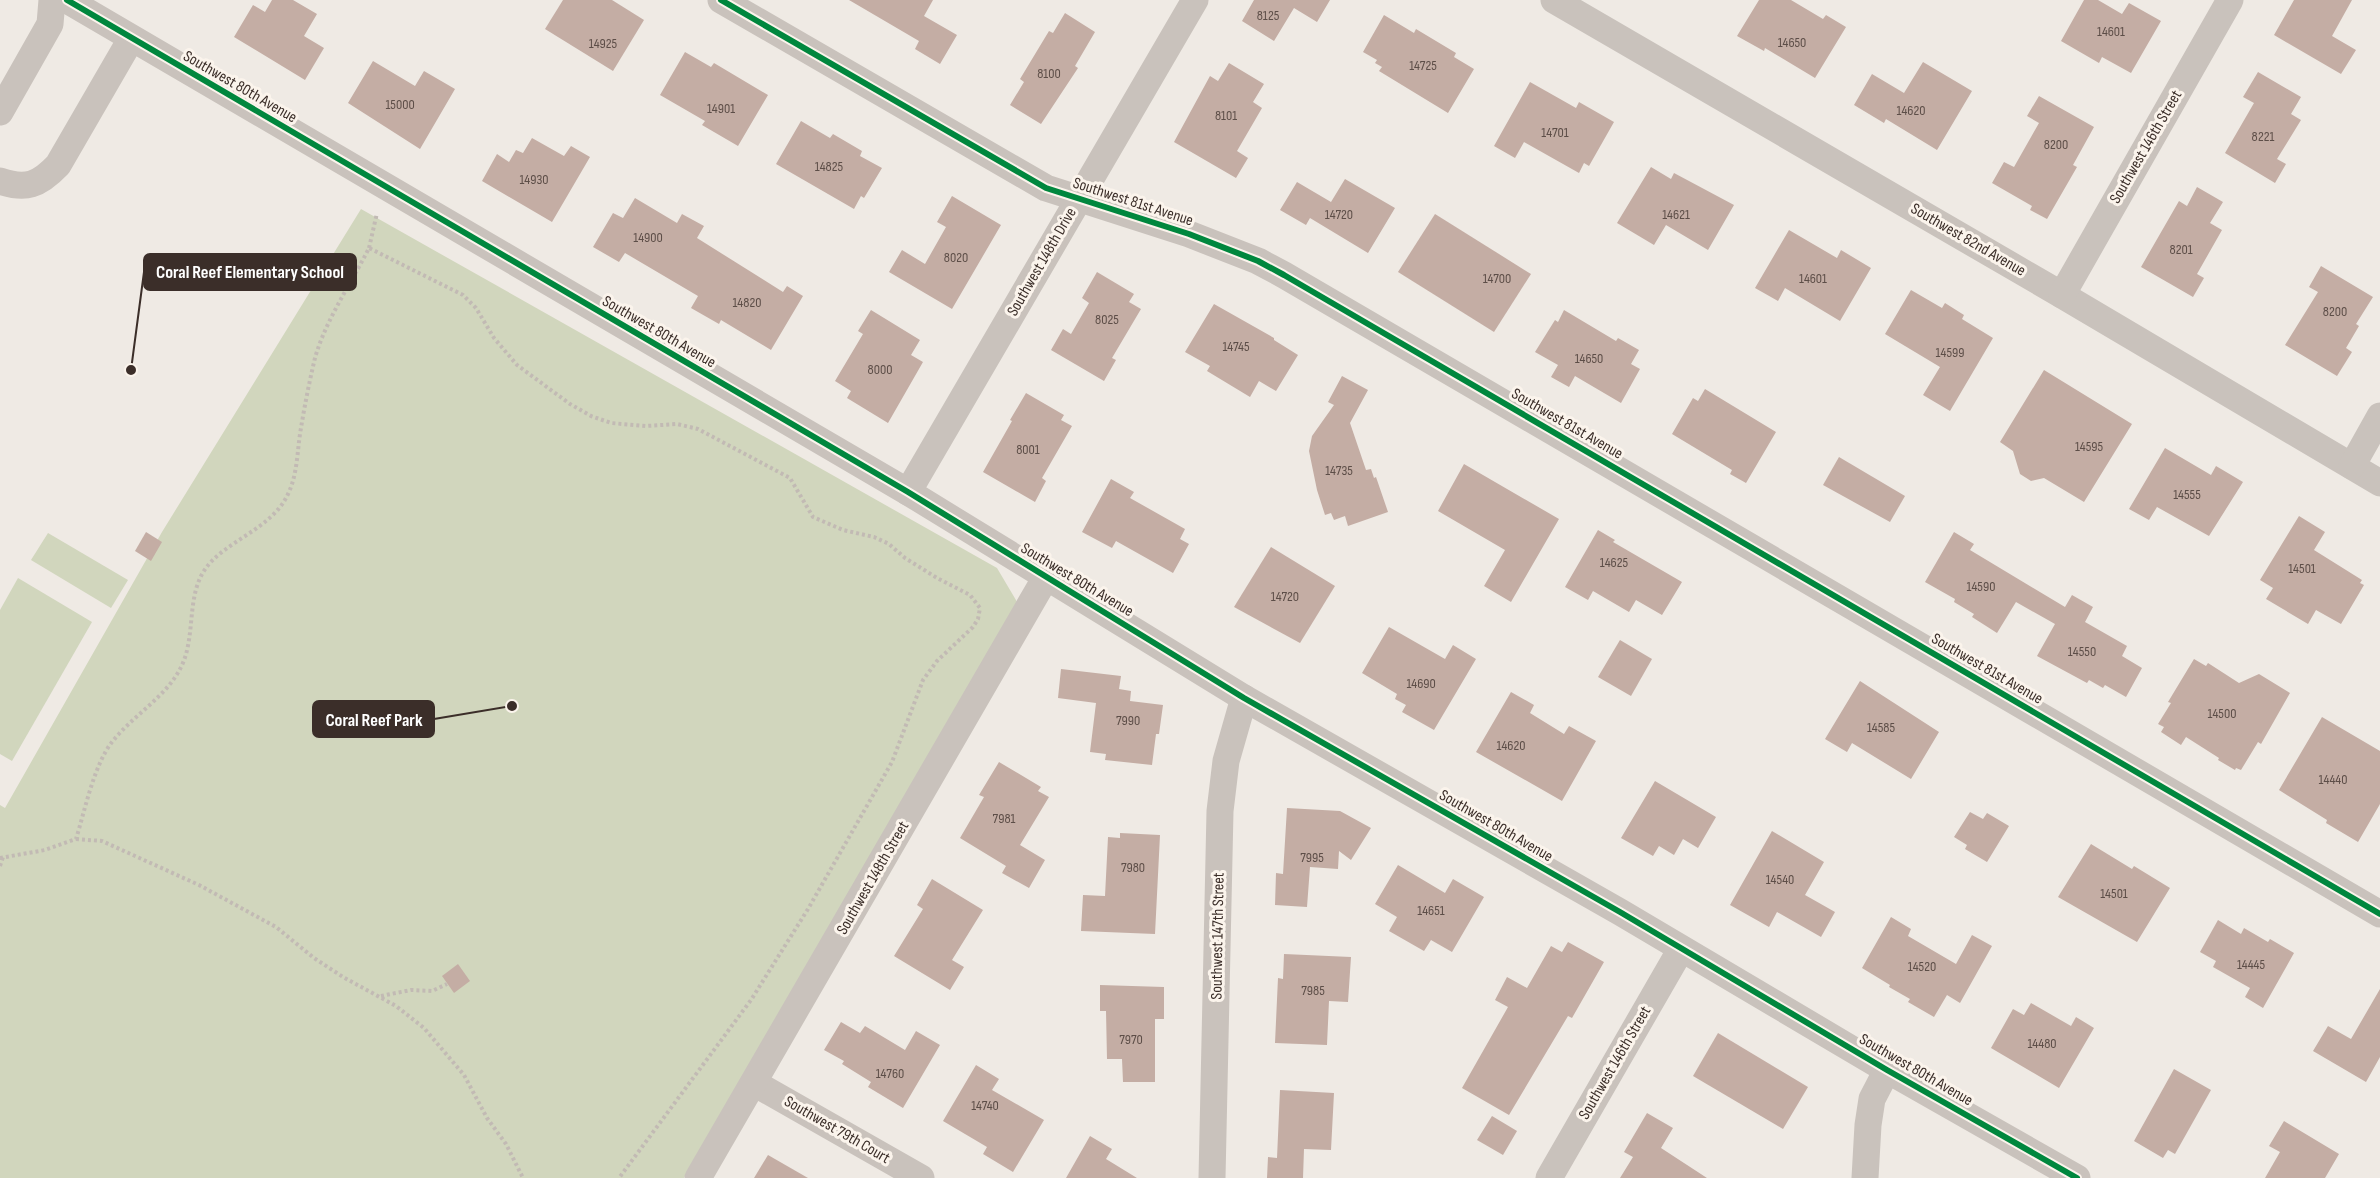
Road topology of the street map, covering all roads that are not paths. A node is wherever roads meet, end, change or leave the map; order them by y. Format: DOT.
graph roads {
  1 [pos="52,0"];
  2 [pos="67,0"];
  3 [pos="721,0"];
  4 [pos="1195,0"];
  5 [pos="1554,0"];
  6 [pos="2230,0"];
  7 [pos="131,39"];
  8 [pos="0,112"];
  9 [pos="0,181"];
  10 [pos="1078,200"];
  11 [pos="2062,295"];
  12 [pos="2380,416"];
  13 [pos="2352,466"];
  14 [pos="2380,483"];
  15 [pos="908,492"];
  16 [pos="1046,577"];
  17 [pos="1244,698"];
  18 [pos="2380,914"];
  19 [pos="1681,949"];
  20 [pos="1887,1070"];
  21 [pos="754,1083"];
  22 [pos="698,1178"];
  23 [pos="921,1178"];
  24 [pos="1212,1178"];
  25 [pos="1550,1178"];
  26 [pos="1865,1178"];
  27 [pos="2077,1178"];
  1 -- 8 [label="street"];
  2 -- 7 [label="street, Southwest 80th Avenue"];
  3 -- 10 [label="street, Southwest 81st Avenue"];
  4 -- 10 [label="street, Southwest 148th Drive"];
  5 -- 11 [label="street, Southwest 82nd Avenue"];
  6 -- 11 [label="street, Southwest 146th Street"];
  7 -- 9 [label="street"];
  7 -- 15 [label="street, Southwest 80th Avenue"];
  10 -- 15 [label="street, Southwest 148th Drive"];
  10 -- 18 [label="street, Southwest 81st Avenue"];
  11 -- 13 [label="street, Southwest 82nd Avenue"];
  12 -- 13 [label="street"];
  13 -- 14 [label="street, Southwest 82nd Avenue"];
  15 -- 16 [label="street, Southwest 80th Avenue"];
  16 -- 17 [label="street, Southwest 80th Avenue"];
  16 -- 21 [label="street, Southwest 148th Street"];
  17 -- 19 [label="street, Southwest 80th Avenue"];
  17 -- 24 [label="street, Southwest 147th Street"];
  19 -- 20 [label="street, Southwest 80th Avenue"];
  19 -- 25 [label="street, Southwest 146th Street"];
  20 -- 26 [label="street"];
  20 -- 27 [label="street, Southwest 80th Avenue"];
  21 -- 22 [label="street, Southwest 148th Street"];
  21 -- 23 [label="street, Southwest 79th Court"];
}
